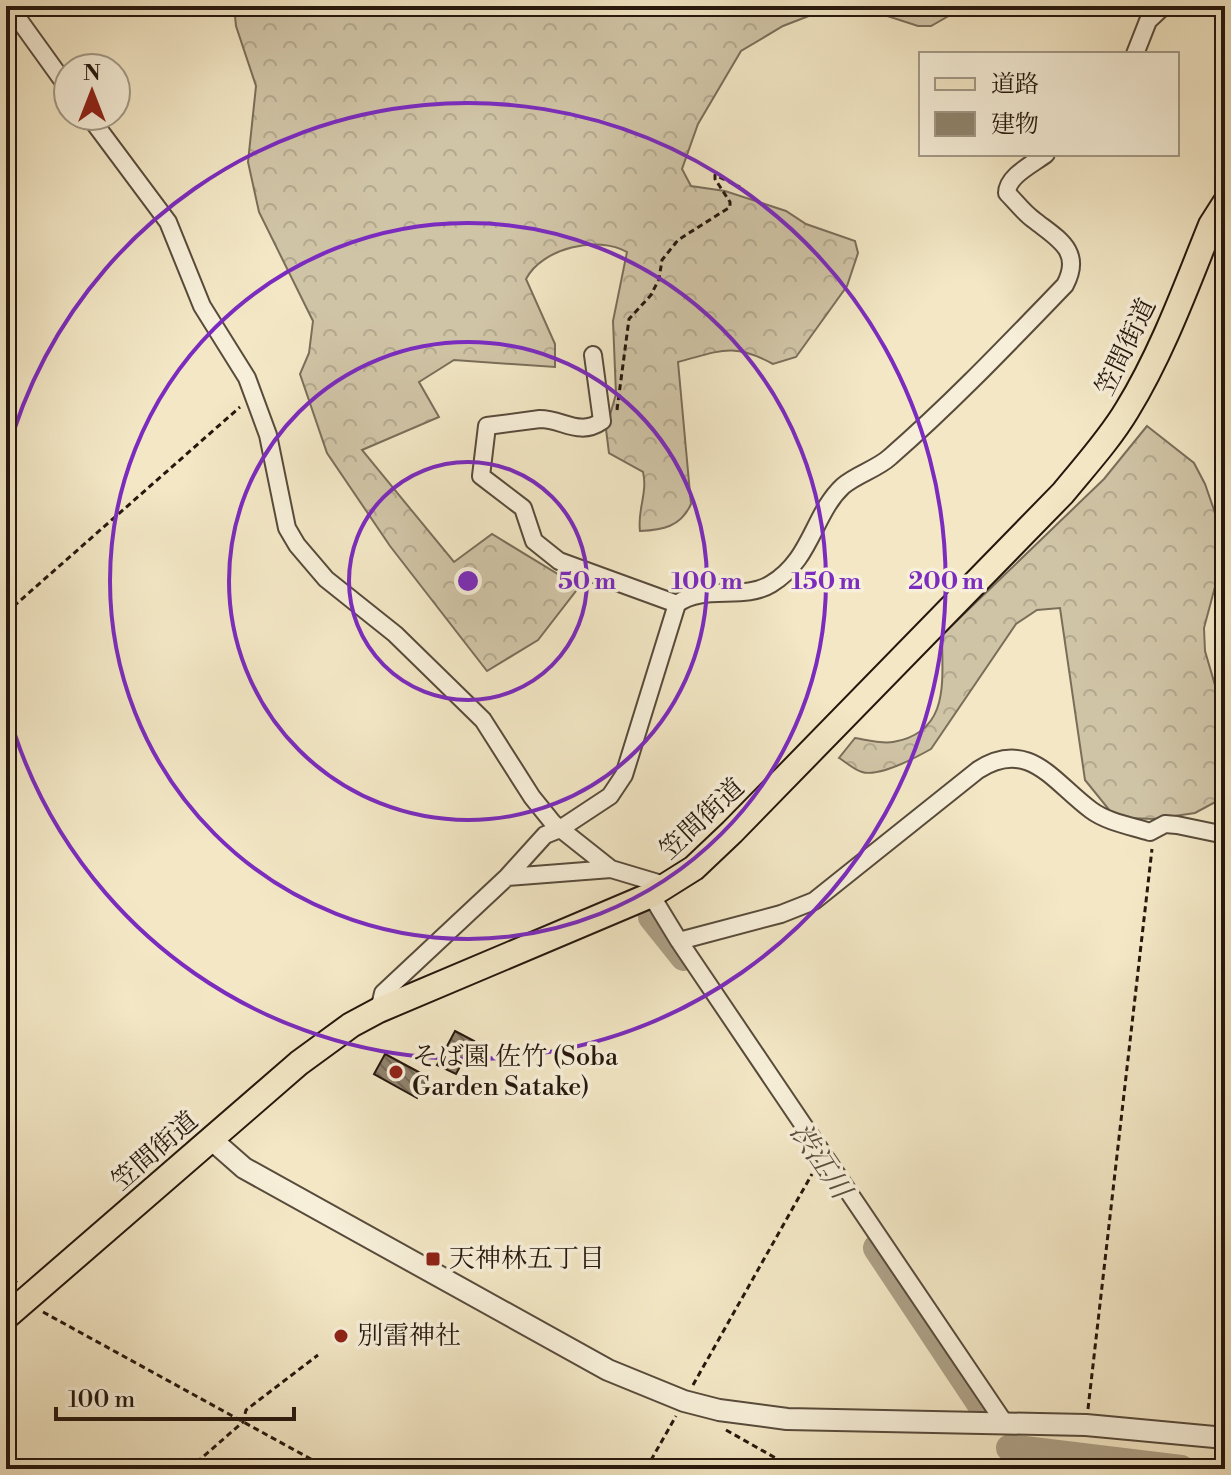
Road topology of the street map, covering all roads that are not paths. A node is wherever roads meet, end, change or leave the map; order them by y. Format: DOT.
graph roads {
  1 [pos="9,6"];
  2 [pos="1164,6"];
  3 [pos="1136,52"];
  4 [pos="52,66"];
  5 [pos="101,132"];
  6 [pos="1043,156"];
  7 [pos="1225,203"];
  8 [pos="593,355"];
  9 [pos="677,604"];
  10 [pos="560,829"];
  11 [pos="1225,835"];
  12 [pos="611,869"];
  13 [pos="507,877"];
  14 [pos="660,891"];
  15 [pos="679,941"];
  16 [pos="379,1010"];
  17 [pos="211,1139"];
  18 [pos="6,1317"];
  19 [pos="1004,1422"];
  20 [pos="1225,1438"];
  1 -- 4 [label="street"];
  2 -- 3 [label="street"];
  5 -- 10 [label="street"];
  6 -- 9 [label="street"];
  7 -- 14 [label="main road, 笠間街道"];
  8 -- 9 [label="street"];
  9 -- 10 [label="street"];
  10 -- 12 [label="street"];
  10 -- 13 [label="street"];
  11 -- 15 [label="street"];
  12 -- 13 [label="street"];
  12 -- 14 [label="street"];
  13 -- 16 [label="street"];
  14 -- 15 [label="street"];
  14 -- 16 [label="main road, 笠間街道"];
  15 -- 19 [label="street"];
  16 -- 17 [label="main road, 笠間街道"];
  17 -- 18 [label="main road, 笠間街道"];
  17 -- 19 [label="street"];
  19 -- 20 [label="street"];
}
